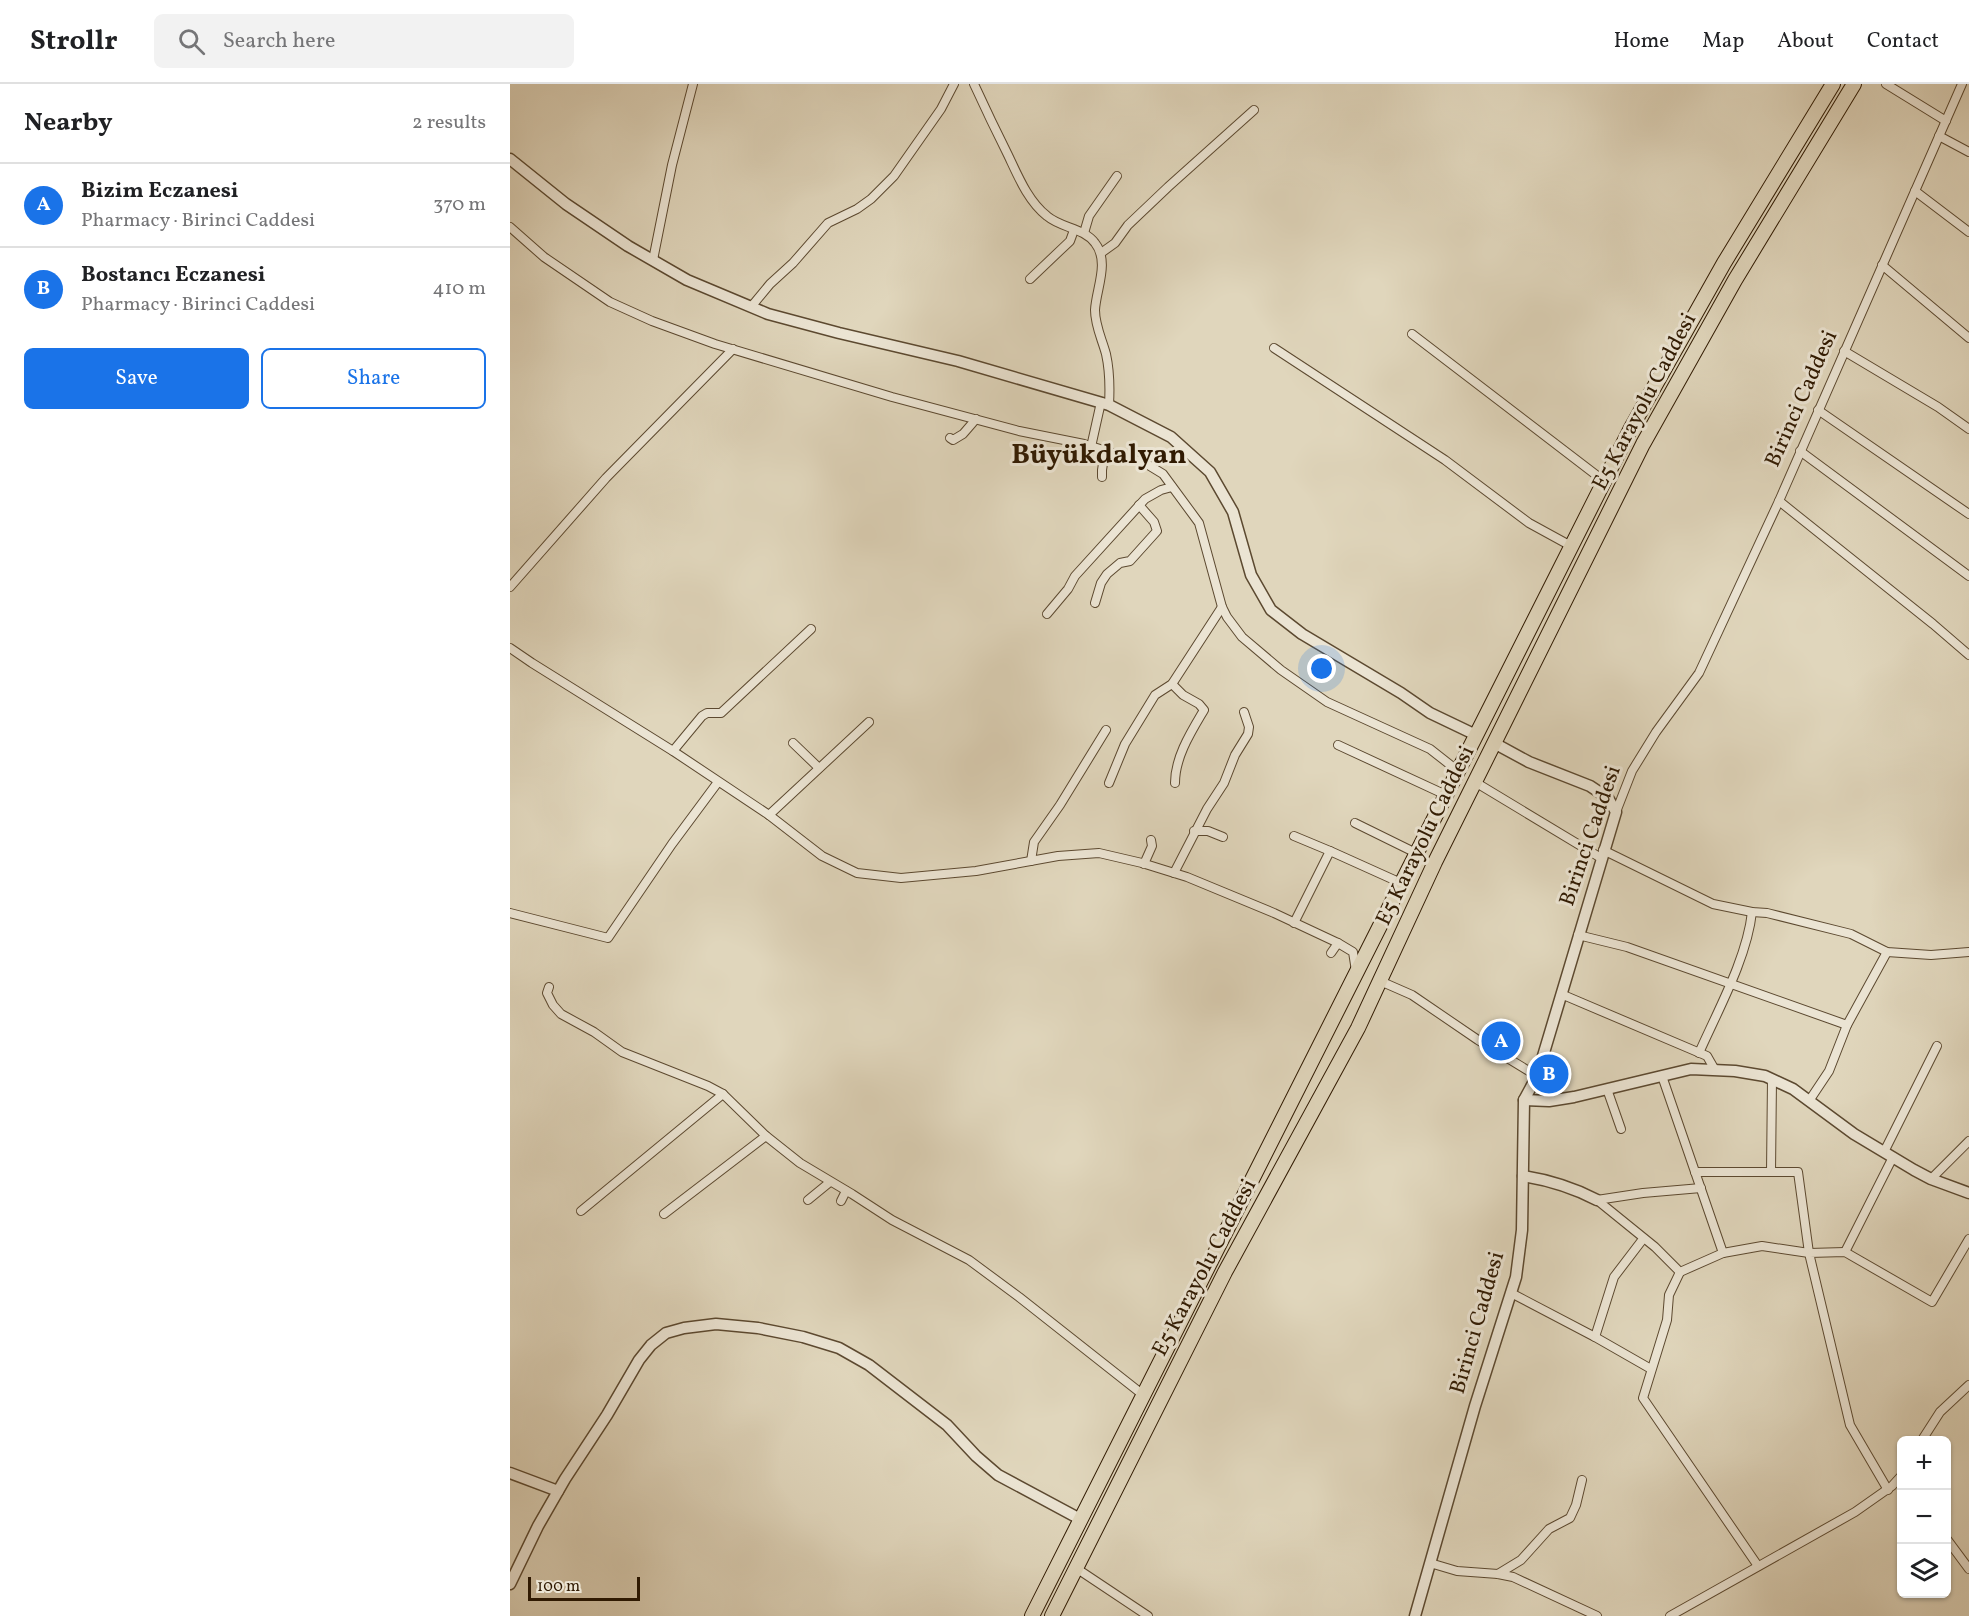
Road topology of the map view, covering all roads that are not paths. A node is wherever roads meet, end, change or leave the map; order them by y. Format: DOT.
graph roads {
  1 [pos="693,84"];
  2 [pos="954,84"];
  3 [pos="974,84"];
  4 [pos="1833,84"];
  5 [pos="1854,84"];
  6 [pos="1886,84"];
  7 [pos="1962,84"];
  8 [pos="1254,110"];
  9 [pos="1946,121"];
  10 [pos="1939,136"];
  11 [pos="1969,153"];
  12 [pos="510,159"];
  13 [pos="1117,176"];
  14 [pos="1915,191"];
  15 [pos="510,227"];
  16 [pos="1074,230"];
  17 [pos="1969,232"];
  18 [pos="1084,233"];
  19 [pos="1101,253"];
  20 [pos="653,260"];
  21 [pos="1882,265"];
  22 [pos="1030,279"];
  23 [pos="750,307"];
  24 [pos="1412,334"];
  25 [pos="1969,338"];
  26 [pos="1274,348"];
  27 [pos="733,349"];
  28 [pos="1844,351"];
  29 [pos="1105,404"];
  30 [pos="1818,410"];
  31 [pos="976,419"];
  32 [pos="1969,429"];
  33 [pos="950,438"];
  34 [pos="1091,447"];
  35 [pos="1105,451"];
  36 [pos="1800,452"];
  37 [pos="1102,477"];
  38 [pos="1604,481"];
  39 [pos="1172,487"];
  40 [pos="1779,501"];
  41 [pos="1139,505"];
  42 [pos="1969,514"];
  43 [pos="1571,546"];
  44 [pos="1969,576"];
  45 [pos="510,587"];
  46 [pos="1095,603"];
  47 [pos="1222,607"];
  48 [pos="1047,614"];
  49 [pos="811,629"];
  50 [pos="510,648"];
  51 [pos="1969,655"];
  52 [pos="1172,684"];
  53 [pos="1244,712"];
  54 [pos="869,722"];
  55 [pos="1106,730"];
  56 [pos="1476,735"];
  57 [pos="793,743"];
  58 [pos="1494,743"];
  59 [pos="1338,745"];
  60 [pos="673,751"];
  61 [pos="819,768"];
  62 [pos="1458,771"];
  63 [pos="718,782"];
  64 [pos="1475,782"];
  65 [pos="1109,783"];
  66 [pos="1175,783"];
  67 [pos="1446,795"];
  68 [pos="1616,812"];
  69 [pos="769,815"];
  70 [pos="1355,823"];
  71 [pos="1194,831"];
  72 [pos="1294,836"];
  73 [pos="1223,837"];
  74 [pos="1151,840"];
  75 [pos="1330,851"];
  76 [pos="1416,853"];
  77 [pos="1602,854"];
  78 [pos="1031,861"];
  79 [pos="1144,864"];
  80 [pos="1174,873"];
  81 [pos="1401,883"];
  82 [pos="1752,912"];
  83 [pos="510,913"];
  84 [pos="1294,923"];
  85 [pos="1578,935"];
  86 [pos="1338,943"];
  87 [pos="1887,952"];
  88 [pos="1969,952"];
  89 [pos="1331,953"];
  90 [pos="1366,953"];
  91 [pos="1388,964"];
  92 [pos="1355,974"];
  93 [pos="1730,983"];
  94 [pos="1378,986"];
  95 [pos="549,987"];
  96 [pos="1561,993"];
  97 [pos="1847,1025"];
  98 [pos="1936,1046"];
  99 [pos="1700,1053"];
  100 [pos="1715,1070"];
  101 [pos="1537,1076"];
  102 [pos="1662,1076"];
  103 [pos="1772,1079"];
  104 [pos="1607,1089"];
  105 [pos="723,1094"];
  106 [pos="1524,1101"];
  107 [pos="1809,1101"];
  108 [pos="1621,1130"];
  109 [pos="766,1136"];
  110 [pos="1969,1141"];
  111 [pos="1888,1155"];
  112 [pos="1695,1172"];
  113 [pos="1771,1172"];
  114 [pos="1522,1176"];
  115 [pos="1931,1179"];
  116 [pos="830,1182"];
  117 [pos="1701,1188"];
  118 [pos="846,1191"];
  119 [pos="1969,1193"];
  120 [pos="808,1200"];
  121 [pos="1597,1200"];
  122 [pos="841,1201"];
  123 [pos="581,1210"];
  124 [pos="664,1214"];
  125 [pos="1643,1239"];
  126 [pos="1969,1239"];
  127 [pos="1845,1252"];
  128 [pos="1724,1253"];
  129 [pos="1809,1253"];
  130 [pos="1680,1272"];
  131 [pos="1511,1293"];
  132 [pos="1595,1337"];
  133 [pos="1651,1369"];
  134 [pos="1969,1385"];
  135 [pos="1142,1394"];
  136 [pos="1925,1436"];
  137 [pos="510,1473"];
  138 [pos="1582,1480"];
  139 [pos="1897,1480"];
  140 [pos="1888,1490"];
  141 [pos="558,1491"];
  142 [pos="1080,1519"];
  143 [pos="1951,1544"];
  144 [pos="1430,1563"];
  145 [pos="1758,1566"];
  146 [pos="1076,1568"];
  147 [pos="1969,1569"];
  148 [pos="1498,1574"];
  149 [pos="510,1584"];
  150 [pos="1032,1616"];
  151 [pos="1052,1616"];
  152 [pos="1148,1616"];
  153 [pos="1415,1616"];
  154 [pos="1597,1616"];
  155 [pos="1670,1616"];
  1 -- 20 [label="street"];
  2 -- 23 [label="street"];
  3 -- 16 [label="street"];
  4 -- 38 [label="highway, E5 Karayolu Caddesi"];
  5 -- 58 [label="highway, E5 Karayolu Caddesi"];
  6 -- 9 [label="street"];
  7 -- 9 [label="street, Birinci Caddesi"];
  8 -- 19 [label="street"];
  9 -- 10 [label="street, Birinci Caddesi"];
  10 -- 11 [label="street"];
  10 -- 14 [label="street, Birinci Caddesi"];
  12 -- 20 [label="street"];
  13 -- 18 [label="street"];
  14 -- 17 [label="street"];
  14 -- 21 [label="street, Birinci Caddesi"];
  15 -- 27 [label="street"];
  16 -- 18 [label="street"];
  16 -- 22 [label="street"];
  18 -- 19 [label="street"];
  19 -- 29 [label="street"];
  20 -- 23 [label="street"];
  21 -- 25 [label="street"];
  21 -- 28 [label="street, Birinci Caddesi"];
  23 -- 29 [label="street"];
  24 -- 38 [label="street"];
  26 -- 43 [label="street"];
  27 -- 31 [label="street"];
  27 -- 45 [label="street"];
  28 -- 30 [label="street, Birinci Caddesi"];
  28 -- 32 [label="street"];
  29 -- 34 [label="street"];
  29 -- 56 [label="street"];
  30 -- 36 [label="street, Birinci Caddesi"];
  30 -- 42 [label="street"];
  31 -- 33 [label="street"];
  31 -- 34 [label="street"];
  34 -- 35 [label="street"];
  35 -- 37 [label="street"];
  35 -- 39 [label="street"];
  36 -- 40 [label="street, Birinci Caddesi"];
  36 -- 44 [label="street"];
  38 -- 43 [label="highway, E5 Karayolu Caddesi"];
  39 -- 41 [label="street"];
  39 -- 47 [label="street"];
  40 -- 51 [label="street"];
  40 -- 68 [label="street, Birinci Caddesi"];
  41 -- 46 [label="street"];
  41 -- 48 [label="street"];
  43 -- 56 [label="highway, E5 Karayolu Caddesi"];
  47 -- 52 [label="street"];
  47 -- 62 [label="street"];
  49 -- 60 [label="street"];
  50 -- 60 [label="street"];
  52 -- 65 [label="street"];
  52 -- 66 [label="street"];
  53 -- 71 [label="street"];
  54 -- 61 [label="street"];
  55 -- 78 [label="street"];
  56 -- 62 [label="highway, E5 Karayolu Caddesi"];
  57 -- 61 [label="street"];
  58 -- 64 [label="highway, E5 Karayolu Caddesi"];
  58 -- 68 [label="street"];
  59 -- 67 [label="street"];
  60 -- 63 [label="street"];
  61 -- 69 [label="street"];
  62 -- 67 [label="highway, E5 Karayolu Caddesi"];
  63 -- 69 [label="street"];
  63 -- 83 [label="street"];
  64 -- 77 [label="street"];
  64 -- 91 [label="highway, E5 Karayolu Caddesi"];
  67 -- 76 [label="highway, E5 Karayolu Caddesi"];
  68 -- 77 [label="street, Birinci Caddesi"];
  69 -- 78 [label="street"];
  70 -- 76 [label="street"];
  71 -- 73 [label="street"];
  71 -- 80 [label="street"];
  72 -- 75 [label="street"];
  74 -- 79 [label="street"];
  75 -- 81 [label="street"];
  75 -- 84 [label="street"];
  76 -- 81 [label="highway, E5 Karayolu Caddesi"];
  77 -- 82 [label="street"];
  77 -- 85 [label="street, Birinci Caddesi"];
  78 -- 79 [label="street"];
  79 -- 80 [label="street"];
  80 -- 84 [label="street"];
  81 -- 90 [label="highway, E5 Karayolu Caddesi"];
  82 -- 87 [label="street"];
  82 -- 93 [label="street"];
  84 -- 86 [label="street"];
  85 -- 93 [label="street"];
  85 -- 96 [label="street, Birinci Caddesi"];
  86 -- 89 [label="street"];
  86 -- 92 [label="street"];
  87 -- 88 [label="street"];
  87 -- 97 [label="street"];
  90 -- 91 [label="highway"];
  90 -- 92 [label="highway, E5 Karayolu Caddesi"];
  91 -- 94 [label="highway, E5 Karayolu Caddesi"];
  92 -- 94 [label="highway"];
  92 -- 135 [label="highway, E5 Karayolu Caddesi"];
  93 -- 97 [label="street"];
  93 -- 99 [label="street"];
  94 -- 101 [label="street"];
  94 -- 146 [label="highway, E5 Karayolu Caddesi"];
  95 -- 105 [label="street"];
  96 -- 99 [label="street"];
  96 -- 101 [label="street, Birinci Caddesi"];
  97 -- 107 [label="street"];
  98 -- 111 [label="street"];
  99 -- 100 [label="street"];
  100 -- 102 [label="street"];
  100 -- 103 [label="street"];
  101 -- 106 [label="street, Birinci Caddesi"];
  102 -- 104 [label="street"];
  102 -- 112 [label="street"];
  103 -- 107 [label="street"];
  103 -- 113 [label="street"];
  104 -- 106 [label="street"];
  104 -- 108 [label="street"];
  105 -- 109 [label="street"];
  105 -- 123 [label="street"];
  106 -- 114 [label="street, Birinci Caddesi"];
  107 -- 111 [label="street"];
  109 -- 116 [label="street"];
  109 -- 124 [label="street"];
  110 -- 115 [label="street"];
  111 -- 115 [label="street"];
  111 -- 127 [label="street"];
  112 -- 113 [label="street"];
  112 -- 117 [label="street"];
  113 -- 129 [label="street"];
  114 -- 121 [label="street"];
  114 -- 131 [label="street, Birinci Caddesi"];
  115 -- 119 [label="street"];
  116 -- 118 [label="street"];
  116 -- 120 [label="street"];
  117 -- 121 [label="street"];
  117 -- 128 [label="street"];
  118 -- 122 [label="street"];
  118 -- 135 [label="street"];
  121 -- 125 [label="street"];
  125 -- 130 [label="street"];
  125 -- 132 [label="street"];
  126 -- 127 [label="street"];
  127 -- 129 [label="street"];
  128 -- 129 [label="street"];
  128 -- 130 [label="street"];
  129 -- 140 [label="street"];
  130 -- 133 [label="street"];
  131 -- 132 [label="street"];
  131 -- 144 [label="street, Birinci Caddesi"];
  132 -- 133 [label="street"];
  133 -- 145 [label="street"];
  134 -- 136 [label="street"];
  135 -- 142 [label="highway, E5 Karayolu Caddesi"];
  137 -- 141 [label="street"];
  138 -- 148 [label="street"];
  139 -- 140 [label="street"];
  140 -- 145 [label="street"];
  141 -- 142 [label="street"];
  141 -- 149 [label="street"];
  142 -- 150 [label="highway, E5 Karayolu Caddesi"];
  143 -- 147 [label="street"];
  144 -- 148 [label="street"];
  144 -- 153 [label="street, Birinci Caddesi"];
  145 -- 155 [label="street"];
  146 -- 151 [label="highway, E5 Karayolu Caddesi"];
  146 -- 152 [label="street"];
  148 -- 154 [label="street"];
}
